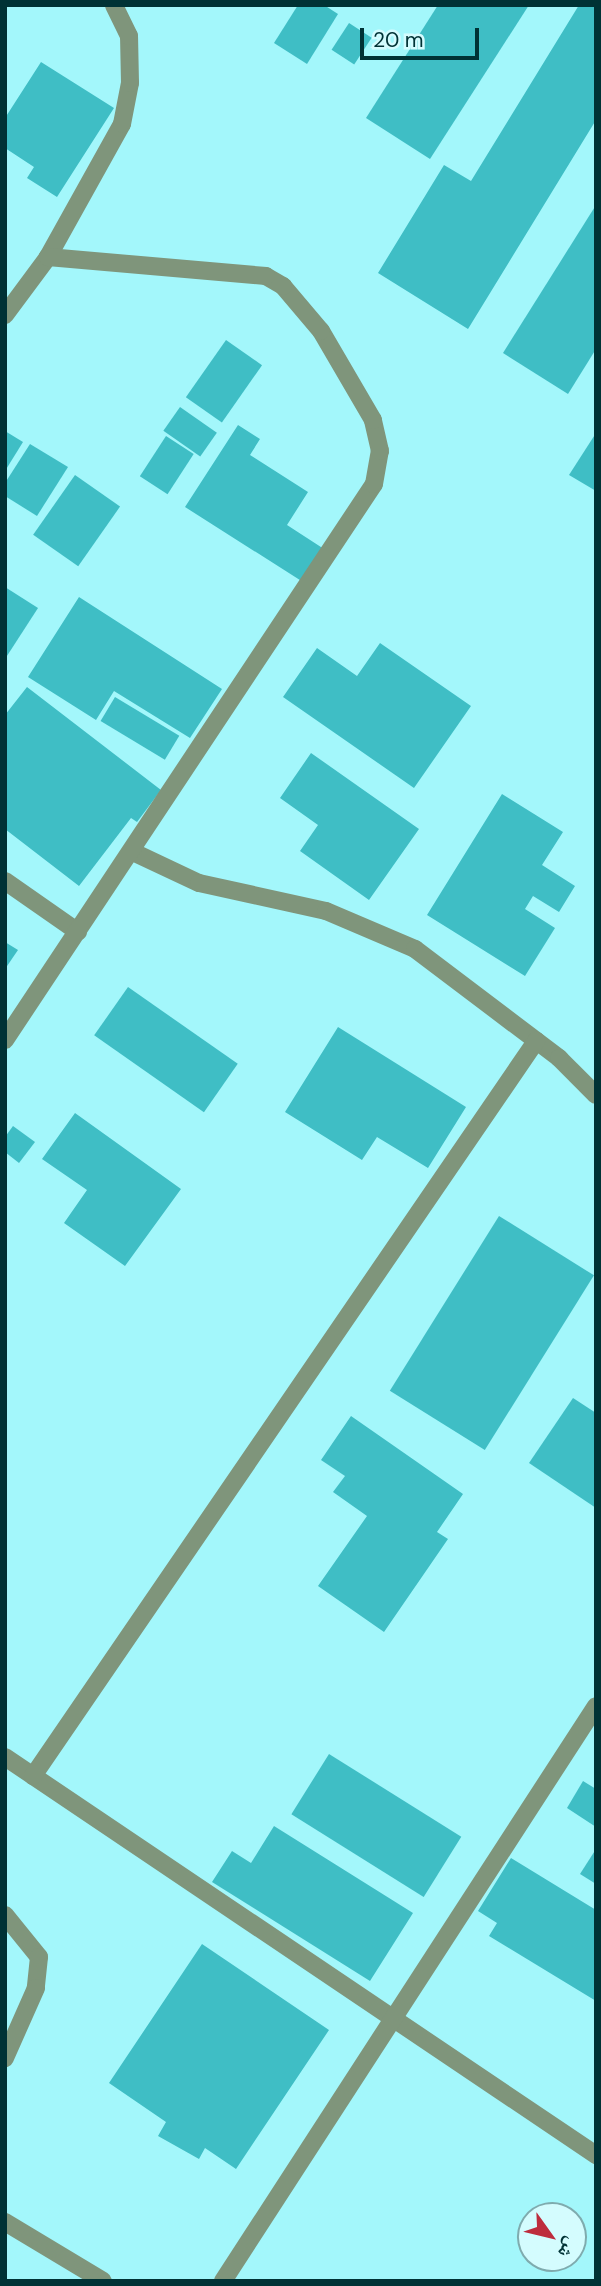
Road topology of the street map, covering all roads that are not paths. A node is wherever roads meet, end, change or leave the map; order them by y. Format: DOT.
graph roads {
  1 [pos="114,5"];
  2 [pos="48,257"];
  3 [pos="5,315"];
  4 [pos="133,852"];
  5 [pos="5,881"];
  6 [pos="78,932"];
  7 [pos="5,1040"];
  8 [pos="536,1041"];
  9 [pos="596,1095"];
  10 [pos="596,1706"];
  11 [pos="5,1758"];
  12 [pos="33,1776"];
  13 [pos="5,1915"];
  14 [pos="393,2018"];
  15 [pos="5,2058"];
  16 [pos="596,2155"];
  17 [pos="5,2222"];
  18 [pos="103,2281"];
  19 [pos="223,2281"];
  1 -- 2 [label="street"];
  2 -- 3 [label="street"];
  2 -- 4 [label="street"];
  4 -- 6 [label="street"];
  4 -- 8 [label="street"];
  5 -- 6 [label="street"];
  6 -- 7 [label="street"];
  8 -- 9 [label="street"];
  8 -- 12 [label="street"];
  10 -- 14 [label="street"];
  11 -- 12 [label="street"];
  12 -- 14 [label="street"];
  13 -- 15 [label="street"];
  14 -- 16 [label="street"];
  14 -- 19 [label="street"];
  17 -- 18 [label="street"];
}
